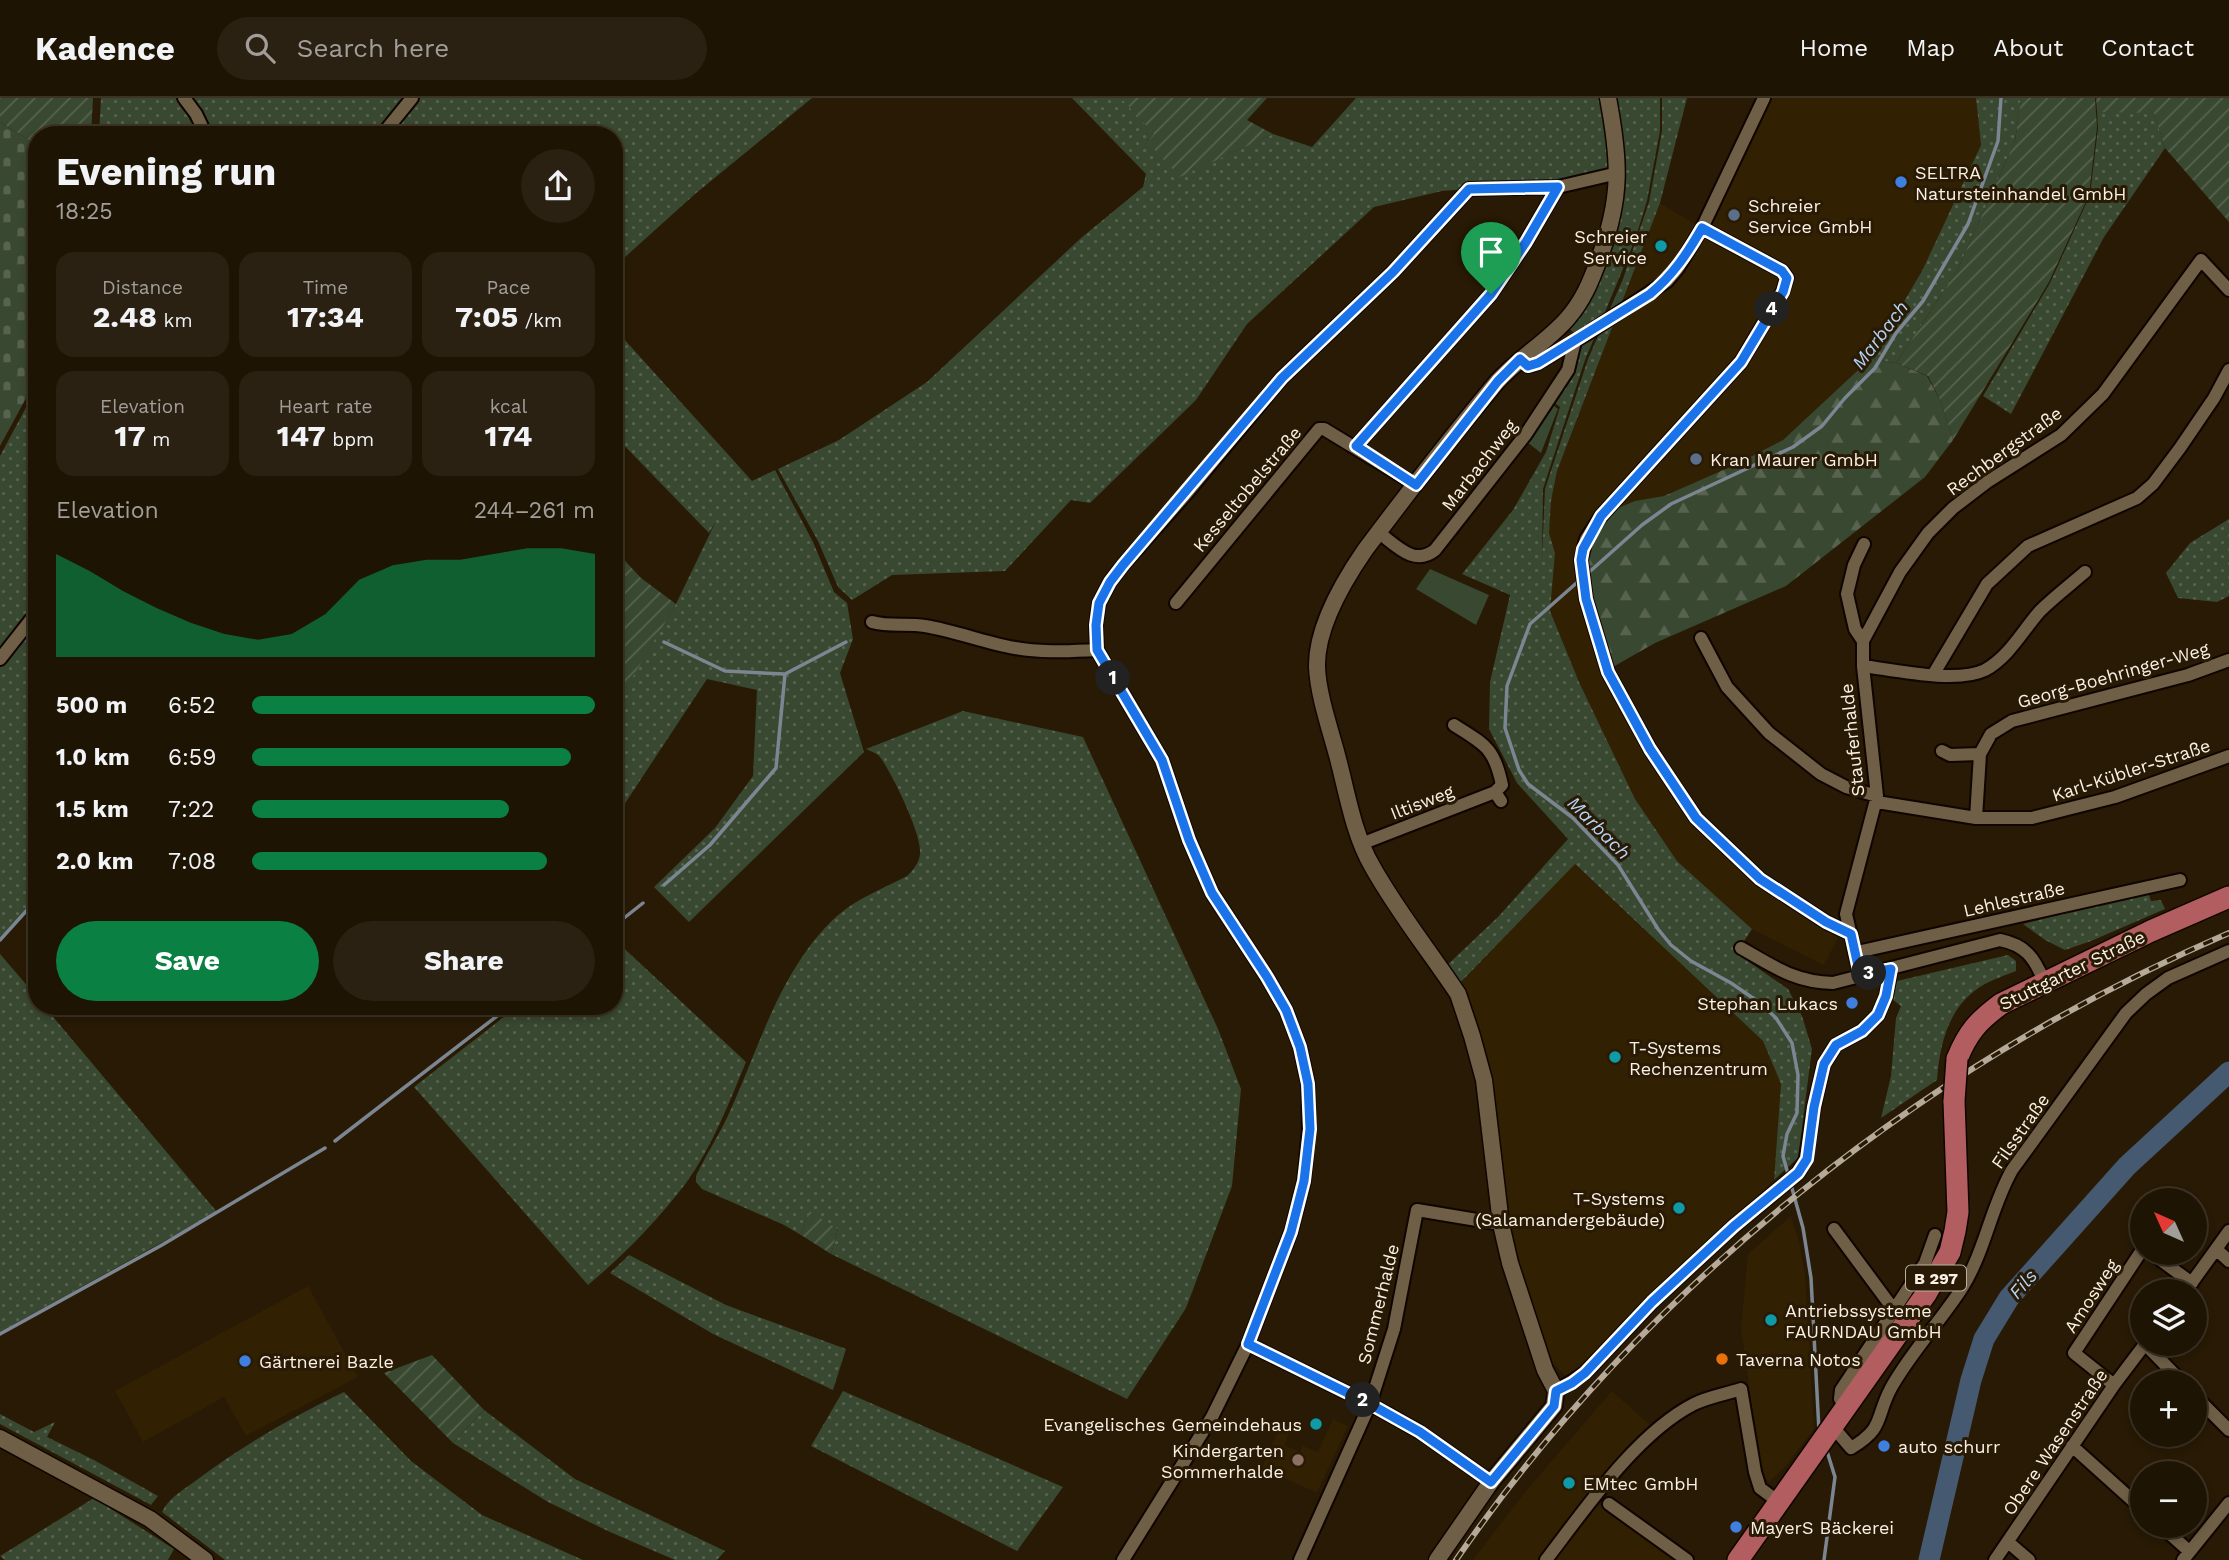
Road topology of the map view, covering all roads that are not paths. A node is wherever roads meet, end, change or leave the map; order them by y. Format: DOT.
graph roads {
  1 [pos="184,98"];
  2 [pos="412,98"];
  3 [pos="1608,98"];
  4 [pos="1764,98"];
  5 [pos="202,126"];
  6 [pos="389,126"];
  7 [pos="1618,173"];
  8 [pos="1558,187"];
  9 [pos="1702,228"];
  10 [pos="2229,290"];
  11 [pos="1575,341"];
  12 [pos="1520,359"];
  13 [pos="2229,370"];
  14 [pos="1356,446"];
  15 [pos="1416,485"];
  16 [pos="1378,532"];
  17 [pos="1864,544"];
  18 [pos="2085,572"];
  19 [pos="1176,603"];
  20 [pos="872,622"];
  21 [pos="28,623"];
  22 [pos="1701,638"];
  23 [pos="1863,641"];
  24 [pos="1097,650"];
  25 [pos="0,659"];
  26 [pos="2229,660"];
  27 [pos="1863,666"];
  28 [pos="1933,676"];
  29 [pos="1454,725"];
  30 [pos="1942,751"];
  31 [pos="1980,754"];
  32 [pos="2229,756"];
  33 [pos="1877,799"];
  34 [pos="1976,818"];
  35 [pos="1361,844"];
  36 [pos="2180,880"];
  37 [pos="2229,897"];
  38 [pos="1851,934"];
  39 [pos="1741,948"];
  40 [pos="2229,951"];
  41 [pos="1857,952"];
  42 [pos="1891,969"];
  43 [pos="1860,975"];
  44 [pos="2044,978"];
  45 [pos="1501,1224"];
  46 [pos="1834,1229"];
  47 [pos="2229,1231"];
  48 [pos="1935,1235"];
  49 [pos="2216,1249"];
  50 [pos="2229,1261"];
  51 [pos="2132,1265"];
  52 [pos="2164,1265"];
  53 [pos="2179,1279"];
  54 [pos="2194,1279"];
  55 [pos="1894,1310"];
  56 [pos="1248,1344"];
  57 [pos="2136,1356"];
  58 [pos="2157,1356"];
  59 [pos="2170,1370"];
  60 [pos="2114,1385"];
  61 [pos="1556,1391"];
  62 [pos="1370,1404"];
  63 [pos="1848,1406"];
  64 [pos="2207,1408"];
  65 [pos="2229,1430"];
  66 [pos="0,1437"];
  67 [pos="1825,1439"];
  68 [pos="2072,1446"];
  69 [pos="1491,1482"];
  70 [pos="2130,1498"];
  71 [pos="1780,1503"];
  72 [pos="2229,1503"];
  73 [pos="1609,1504"];
  74 [pos="2171,1538"];
  75 [pos="2008,1542"];
  76 [pos="2186,1555"];
  77 [pos="205,1560"];
  78 [pos="1123,1560"];
  79 [pos="1300,1560"];
  80 [pos="1437,1560"];
  81 [pos="1546,1560"];
  82 [pos="1687,1560"];
  83 [pos="1738,1560"];
  84 [pos="1995,1560"];
  85 [pos="2029,1560"];
  1 -- 5 [label="street"];
  2 -- 6 [label="street"];
  3 -- 7 [label="street"];
  4 -- 9 [label="street"];
  7 -- 8 [label="street"];
  7 -- 12 [label="street"];
  8 -- 14 [label="street"];
  8 -- 24 [label="street"];
  9 -- 11 [label="street"];
  9 -- 38 [label="street"];
  10 -- 23 [label="street, Rechbergstraße"];
  11 -- 12 [label="street"];
  11 -- 16 [label="street, Marbachweg"];
  12 -- 15 [label="street"];
  13 -- 28 [label="street"];
  14 -- 15 [label="street, Kesseltobelstraße"];
  14 -- 19 [label="street, Kesseltobelstraße"];
  15 -- 16 [label="street"];
  16 -- 35 [label="street"];
  17 -- 23 [label="street, Stauferhalde"];
  18 -- 28 [label="street"];
  20 -- 24 [label="street"];
  21 -- 25 [label="street"];
  22 -- 33 [label="street, Karl-Kübler-Straße"];
  23 -- 27 [label="street, Stauferhalde"];
  24 -- 56 [label="street"];
  26 -- 31 [label="street, Georg-Boehringer-Weg"];
  27 -- 28 [label="street"];
  27 -- 33 [label="street, Stauferhalde"];
  29 -- 35 [label="street, Iltisweg"];
  30 -- 31 [label="street"];
  31 -- 34 [label="street"];
  32 -- 34 [label="street, Karl-Kübler-Straße"];
  33 -- 34 [label="street, Karl-Kübler-Straße"];
  33 -- 38 [label="street, Stauferhalde"];
  35 -- 45 [label="street"];
  36 -- 41 [label="street, Lehlestraße"];
  37 -- 44 [label="main road, Stuttgarter Straße / B 297"];
  38 -- 41 [label="street, Stauferhalde"];
  39 -- 43 [label="street, Lehlestraße"];
  40 -- 67 [label="street, Filsstraße"];
  41 -- 43 [label="street, Stauferhalde"];
  42 -- 43 [label="street, Lehlestraße"];
  42 -- 44 [label="street, Lehlestraße"];
  42 -- 61 [label="street"];
  44 -- 63 [label="main road, Stuttgarter Straße / B 297, bridge"];
  45 -- 61 [label="street"];
  45 -- 62 [label="street, Sommerhalde"];
  46 -- 55 [label="street"];
  47 -- 49 [label="street"];
  48 -- 55 [label="street"];
  49 -- 50 [label="street"];
  49 -- 54 [label="street"];
  51 -- 60 [label="street, Amosweg"];
  52 -- 53 [label="street"];
  55 -- 63 [label="street"];
  56 -- 62 [label="street"];
  56 -- 78 [label="street"];
  57 -- 60 [label="street, Obere Wasenstraße"];
  58 -- 59 [label="street"];
  60 -- 68 [label="street, Obere Wasenstraße"];
  61 -- 69 [label="street"];
  62 -- 69 [label="street"];
  62 -- 79 [label="street, Sommerhalde"];
  63 -- 67 [label="main road, Stuttgarter Straße / B 297"];
  64 -- 65 [label="street"];
  66 -- 77 [label="street"];
  67 -- 71 [label="main road, Stuttgarter Straße / B 297"];
  68 -- 70 [label="street"];
  68 -- 75 [label="street, Obere Wasenstraße"];
  69 -- 80 [label="street"];
  71 -- 81 [label="street"];
  71 -- 83 [label="main road, Stuttgarter Straße / B 297"];
  72 -- 76 [label="street"];
  73 -- 82 [label="street"];
  74 -- 76 [label="street"];
  75 -- 84 [label="street, Obere Wasenstraße"];
  75 -- 85 [label="street"];
}
